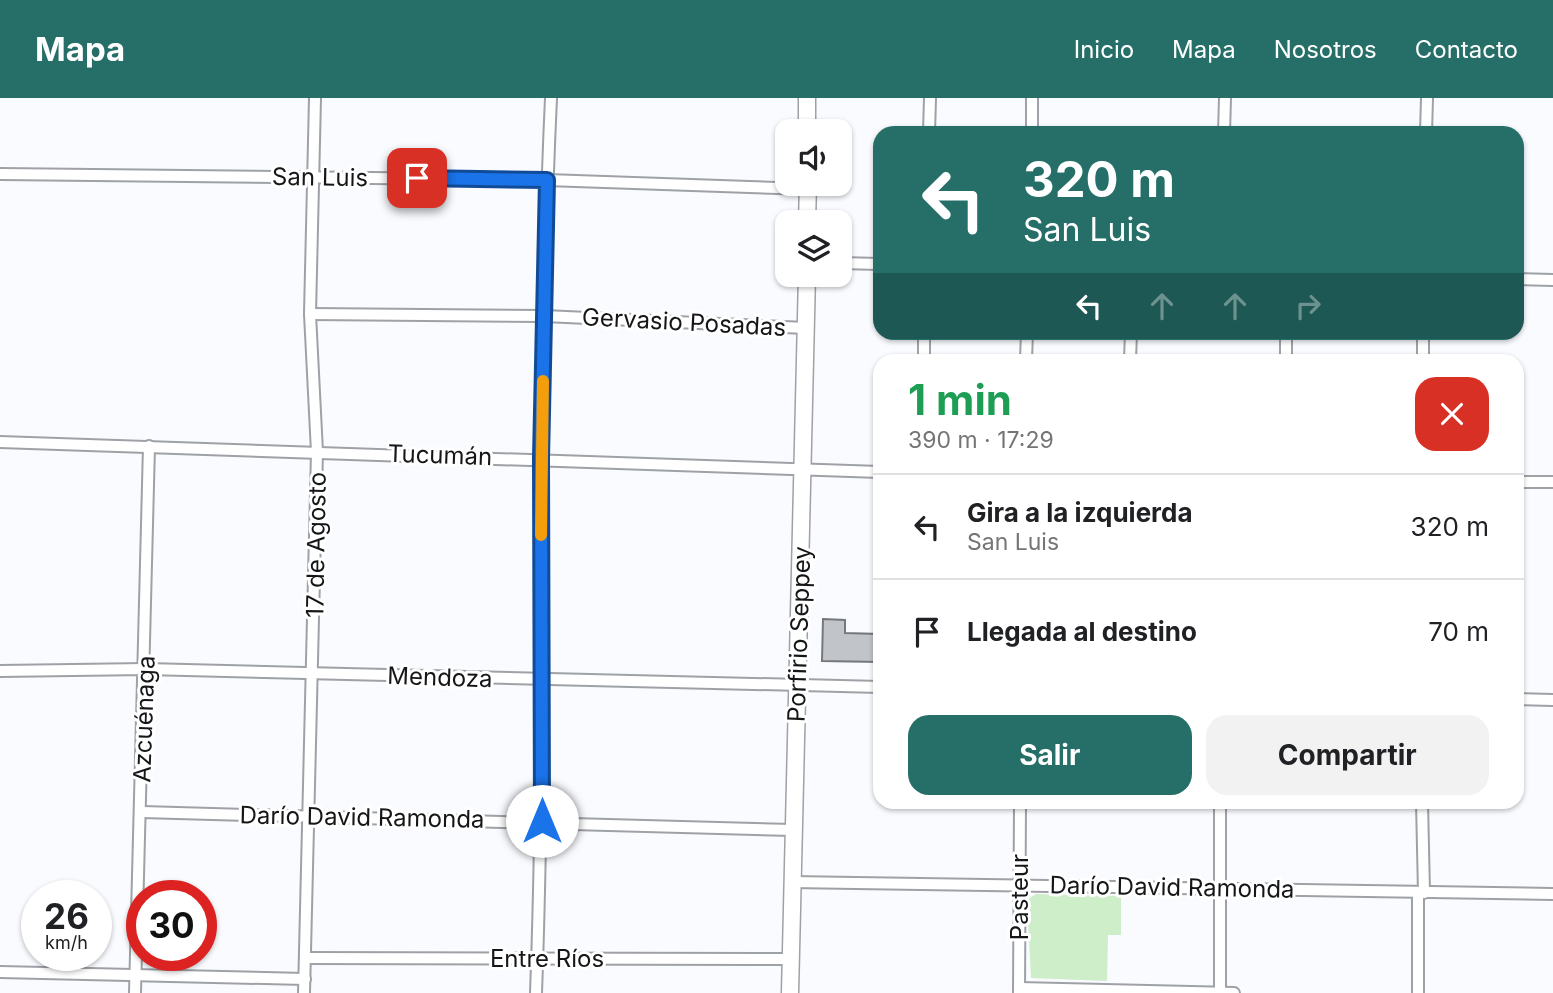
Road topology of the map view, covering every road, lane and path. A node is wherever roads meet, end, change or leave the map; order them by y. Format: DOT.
graph roads {
  1 [pos="315,98"];
  2 [pos="551,98"];
  3 [pos="807,98"];
  4 [pos="930,98"];
  5 [pos="1032,98"];
  6 [pos="1225,98"];
  7 [pos="1427,98"];
  8 [pos="807,119"];
  9 [pos="929,126"];
  10 [pos="1032,126"];
  11 [pos="1224,126"];
  12 [pos="1426,126"];
  13 [pos="0,174"];
  14 [pos="313,177"];
  15 [pos="547,180"];
  16 [pos="775,186"];
  17 [pos="852,263"];
  18 [pos="873,264"];
  19 [pos="1524,279"];
  20 [pos="1553,280"];
  21 [pos="807,287"];
  22 [pos="310,314"];
  23 [pos="544,316"];
  24 [pos="806,328"];
  25 [pos="0,442"];
  26 [pos="149,446"];
  27 [pos="317,452"];
  28 [pos="541,458"];
  29 [pos="803,471"];
  30 [pos="873,472"];
  31 [pos="1524,482"];
  32 [pos="1553,482"];
  33 [pos="146,669"];
  34 [pos="0,671"];
  35 [pos="314,672"];
  36 [pos="542,680"];
  37 [pos="798,685"];
  38 [pos="873,687"];
  39 [pos="1524,699"];
  40 [pos="1553,700"];
  41 [pos="1020,809"];
  42 [pos="1220,809"];
  43 [pos="1422,809"];
  44 [pos="142,812"];
  45 [pos="308,815"];
  46 [pos="542,821"];
  47 [pos="792,830"];
  48 [pos="791,882"];
  49 [pos="1019,884"];
  50 [pos="1219,887"];
  51 [pos="1421,892"];
  52 [pos="1553,894"];
  53 [pos="305,958"];
  54 [pos="538,958"];
  55 [pos="789,959"];
  56 [pos="0,972"];
  57 [pos="136,977"];
  58 [pos="304,979"];
  59 [pos="1019,990"];
  60 [pos="1121,992"];
  61 [pos="135,993"];
  62 [pos="304,993"];
  63 [pos="537,993"];
  64 [pos="790,993"];
  65 [pos="1220,993"];
  66 [pos="1234,993"];
  67 [pos="1418,993"];
  1 -- 14 [label="street, 17 de Agosto"];
  2 -- 15 [label="street"];
  3 -- 8 [label="main road"];
  4 -- 9 [label="street"];
  5 -- 10 [label="street"];
  6 -- 11 [label="street"];
  7 -- 12 [label="street"];
  13 -- 14 [label="street, San Luis"];
  14 -- 15 [label="street, San Luis"];
  14 -- 22 [label="street, 17 de Agosto"];
  15 -- 16 [label="street, San Luis"];
  15 -- 23 [label="street"];
  17 -- 18 [label="street"];
  19 -- 20 [label="street"];
  21 -- 24 [label="main road, Porfirio Seppey"];
  22 -- 23 [label="street, Gervasio Posadas"];
  22 -- 27 [label="street, 17 de Agosto"];
  23 -- 24 [label="street, Gervasio Posadas"];
  23 -- 28 [label="street"];
  24 -- 29 [label="main road, Porfirio Seppey"];
  25 -- 26 [label="street, Tucumán"];
  26 -- 27 [label="street, Tucumán"];
  26 -- 33 [label="street, Azcuénaga"];
  27 -- 28 [label="street, Tucumán"];
  27 -- 35 [label="street, 17 de Agosto"];
  28 -- 29 [label="street, Tucumán"];
  28 -- 36 [label="street"];
  29 -- 30 [label="street, Tucumán"];
  29 -- 37 [label="main road, Porfirio Seppey"];
  31 -- 32 [label="street"];
  33 -- 34 [label="street, Mendoza"];
  33 -- 35 [label="street, Mendoza"];
  33 -- 44 [label="street, Azcuénaga"];
  35 -- 36 [label="street, Mendoza"];
  35 -- 45 [label="street, 17 de Agosto"];
  36 -- 37 [label="street, Mendoza"];
  36 -- 46 [label="street"];
  37 -- 38 [label="street, Mendoza"];
  37 -- 47 [label="main road, Porfirio Seppey"];
  39 -- 40 [label="street"];
  41 -- 49 [label="street, Pasteur"];
  42 -- 50 [label="street"];
  43 -- 51 [label="street"];
  44 -- 45 [label="street, Darío David Ramonda"];
  44 -- 57 [label="street, Azcuénaga"];
  45 -- 46 [label="street, Darío David Ramonda"];
  45 -- 53 [label="street, 17 de Agosto"];
  46 -- 47 [label="street, Darío David Ramonda"];
  46 -- 54 [label="street"];
  47 -- 48 [label="main road, Porfirio Seppey"];
  48 -- 49 [label="street, Darío David Ramonda"];
  48 -- 55 [label="main road, Porfirio Seppey"];
  49 -- 50 [label="street, Darío David Ramonda"];
  49 -- 59 [label="street, Pasteur"];
  50 -- 51 [label="street, Darío David Ramonda"];
  50 -- 65 [label="street"];
  51 -- 52 [label="street, Darío David Ramonda"];
  51 -- 67 [label="street"];
  53 -- 54 [label="street, Entre Ríos"];
  53 -- 58 [label="street, 17 de Agosto"];
  54 -- 55 [label="street, Entre Ríos"];
  54 -- 63 [label="street"];
  55 -- 64 [label="main road, Porfirio Seppey"];
  56 -- 57 [label="street"];
  57 -- 58 [label="street"];
  57 -- 61 [label="street, Azcuénaga"];
  58 -- 62 [label="street, 17 de Agosto"];
  59 -- 60 [label="street"];
  60 -- 65 [label="street"];
  65 -- 66 [label="street"];
}
